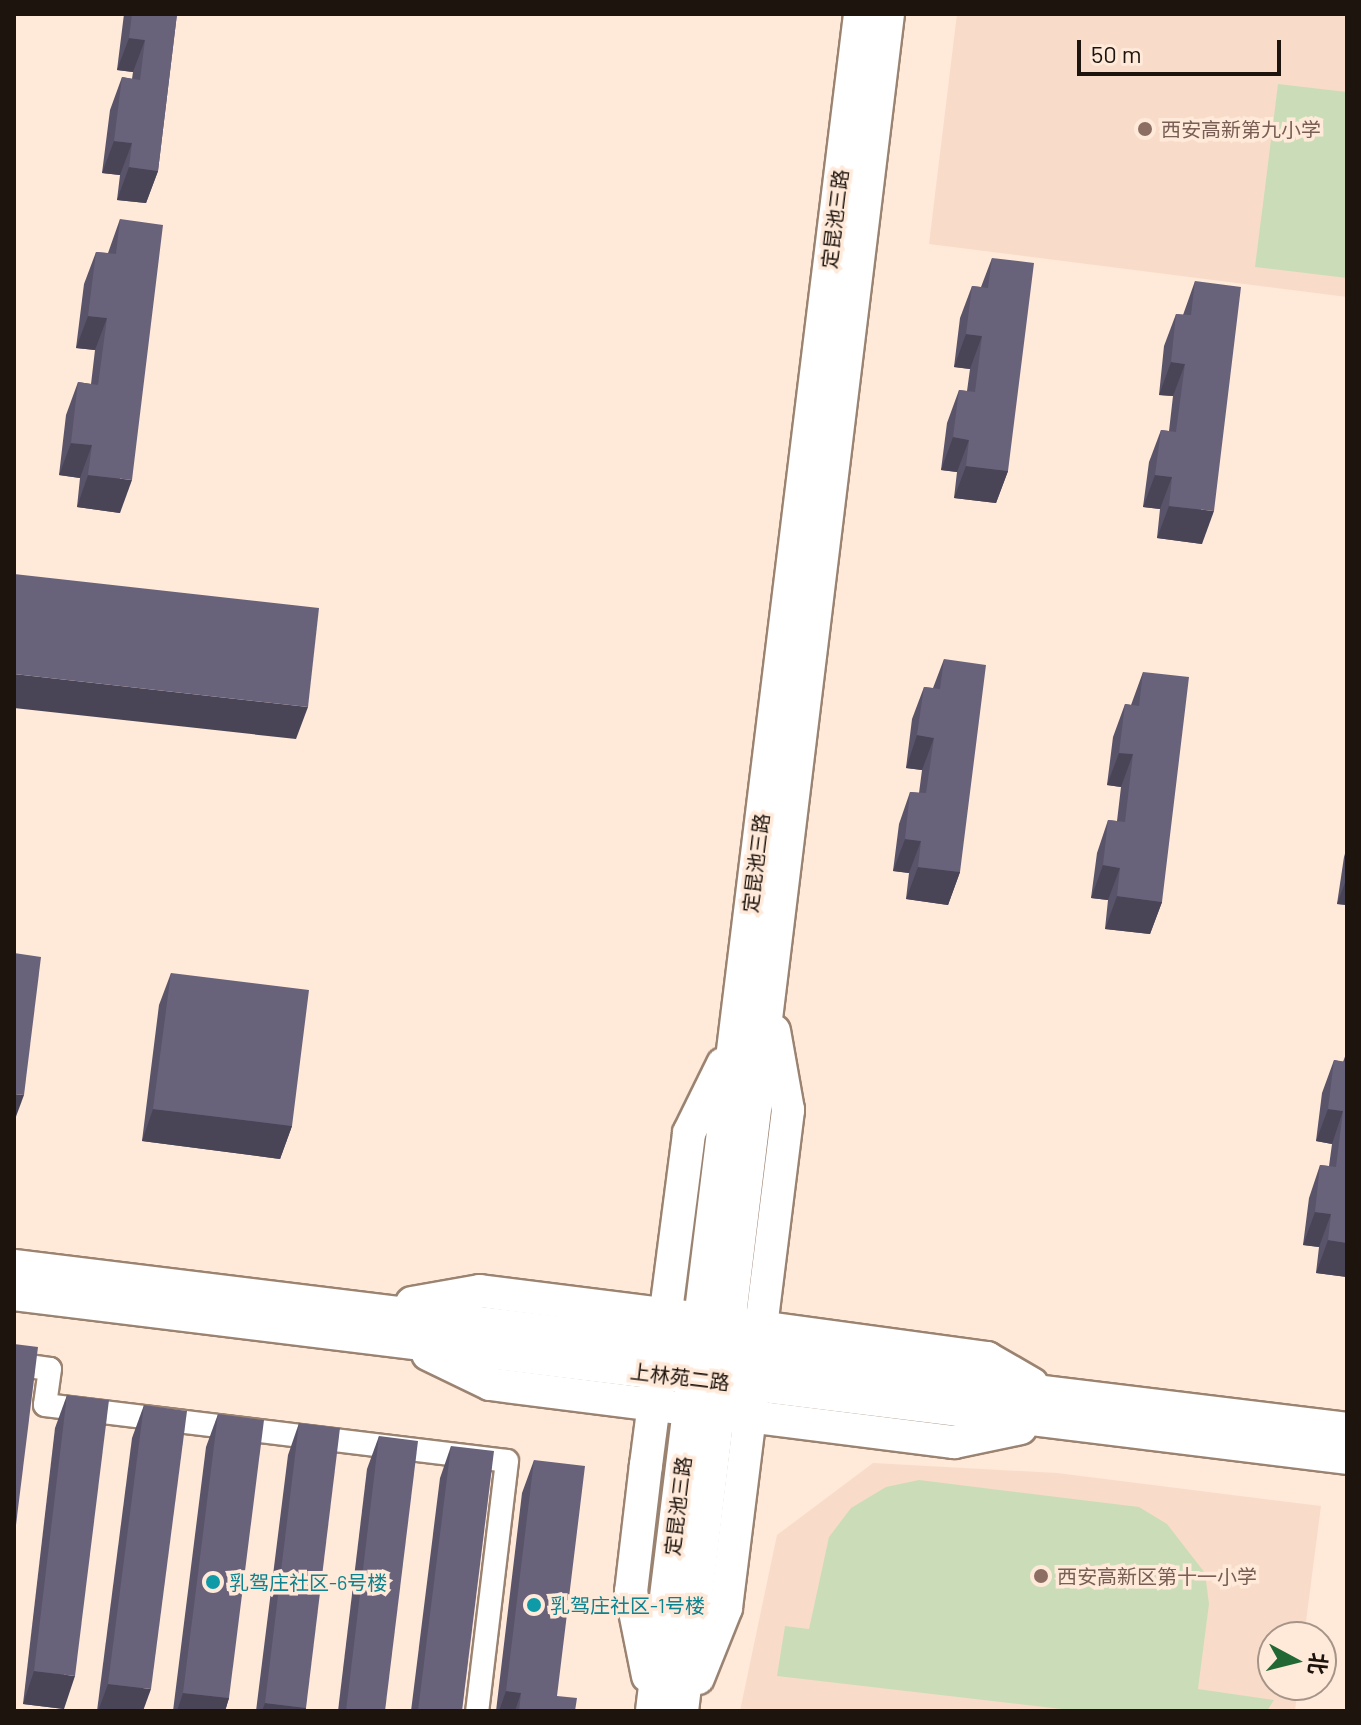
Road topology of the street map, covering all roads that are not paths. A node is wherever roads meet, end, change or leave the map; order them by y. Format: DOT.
graph roads {
  1 [pos="860,14"];
  2 [pos="888,14"];
  3 [pos="768,999"];
  4 [pos="735,1039"];
  5 [pos="14,1266"];
  6 [pos="14,1294"];
  7 [pos="757,1356"];
  8 [pos="660,1359"];
  9 [pos="14,1364"];
  10 [pos="709,1365"];
  11 [pos="1047,1407"];
  12 [pos="750,1417"];
  13 [pos="1347,1429"];
  14 [pos="1347,1458"];
  15 [pos="668,1709"];
  16 [pos="477,1711"];
  1 -- 4 [label="street, 定昆池三路"];
  2 -- 3 [label="street, 定昆池三路"];
  3 -- 7 [label="street"];
  3 -- 10 [label="street, 定昆池三路"];
  4 -- 8 [label="street"];
  4 -- 10 [label="street, 定昆池三路"];
  5 -- 8 [label="street, 上林苑二路"];
  6 -- 8 [label="street, 上林苑二路"];
  7 -- 10 [label="street, 上林苑二路"];
  7 -- 10 [label="street"];
  7 -- 11 [label="street, 上林苑二路"];
  7 -- 12 [label="street"];
  8 -- 10 [label="street, 上林苑二路"];
  8 -- 10 [label="street"];
  8 -- 15 [label="street"];
  9 -- 16 [label="street"];
  10 -- 12 [label="street"];
  10 -- 15 [label="street, 定昆池三路"];
  11 -- 12 [label="street"];
  11 -- 13 [label="street, 上林苑二路"];
  11 -- 14 [label="street, 上林苑二路"];
  12 -- 15 [label="street"];
}
